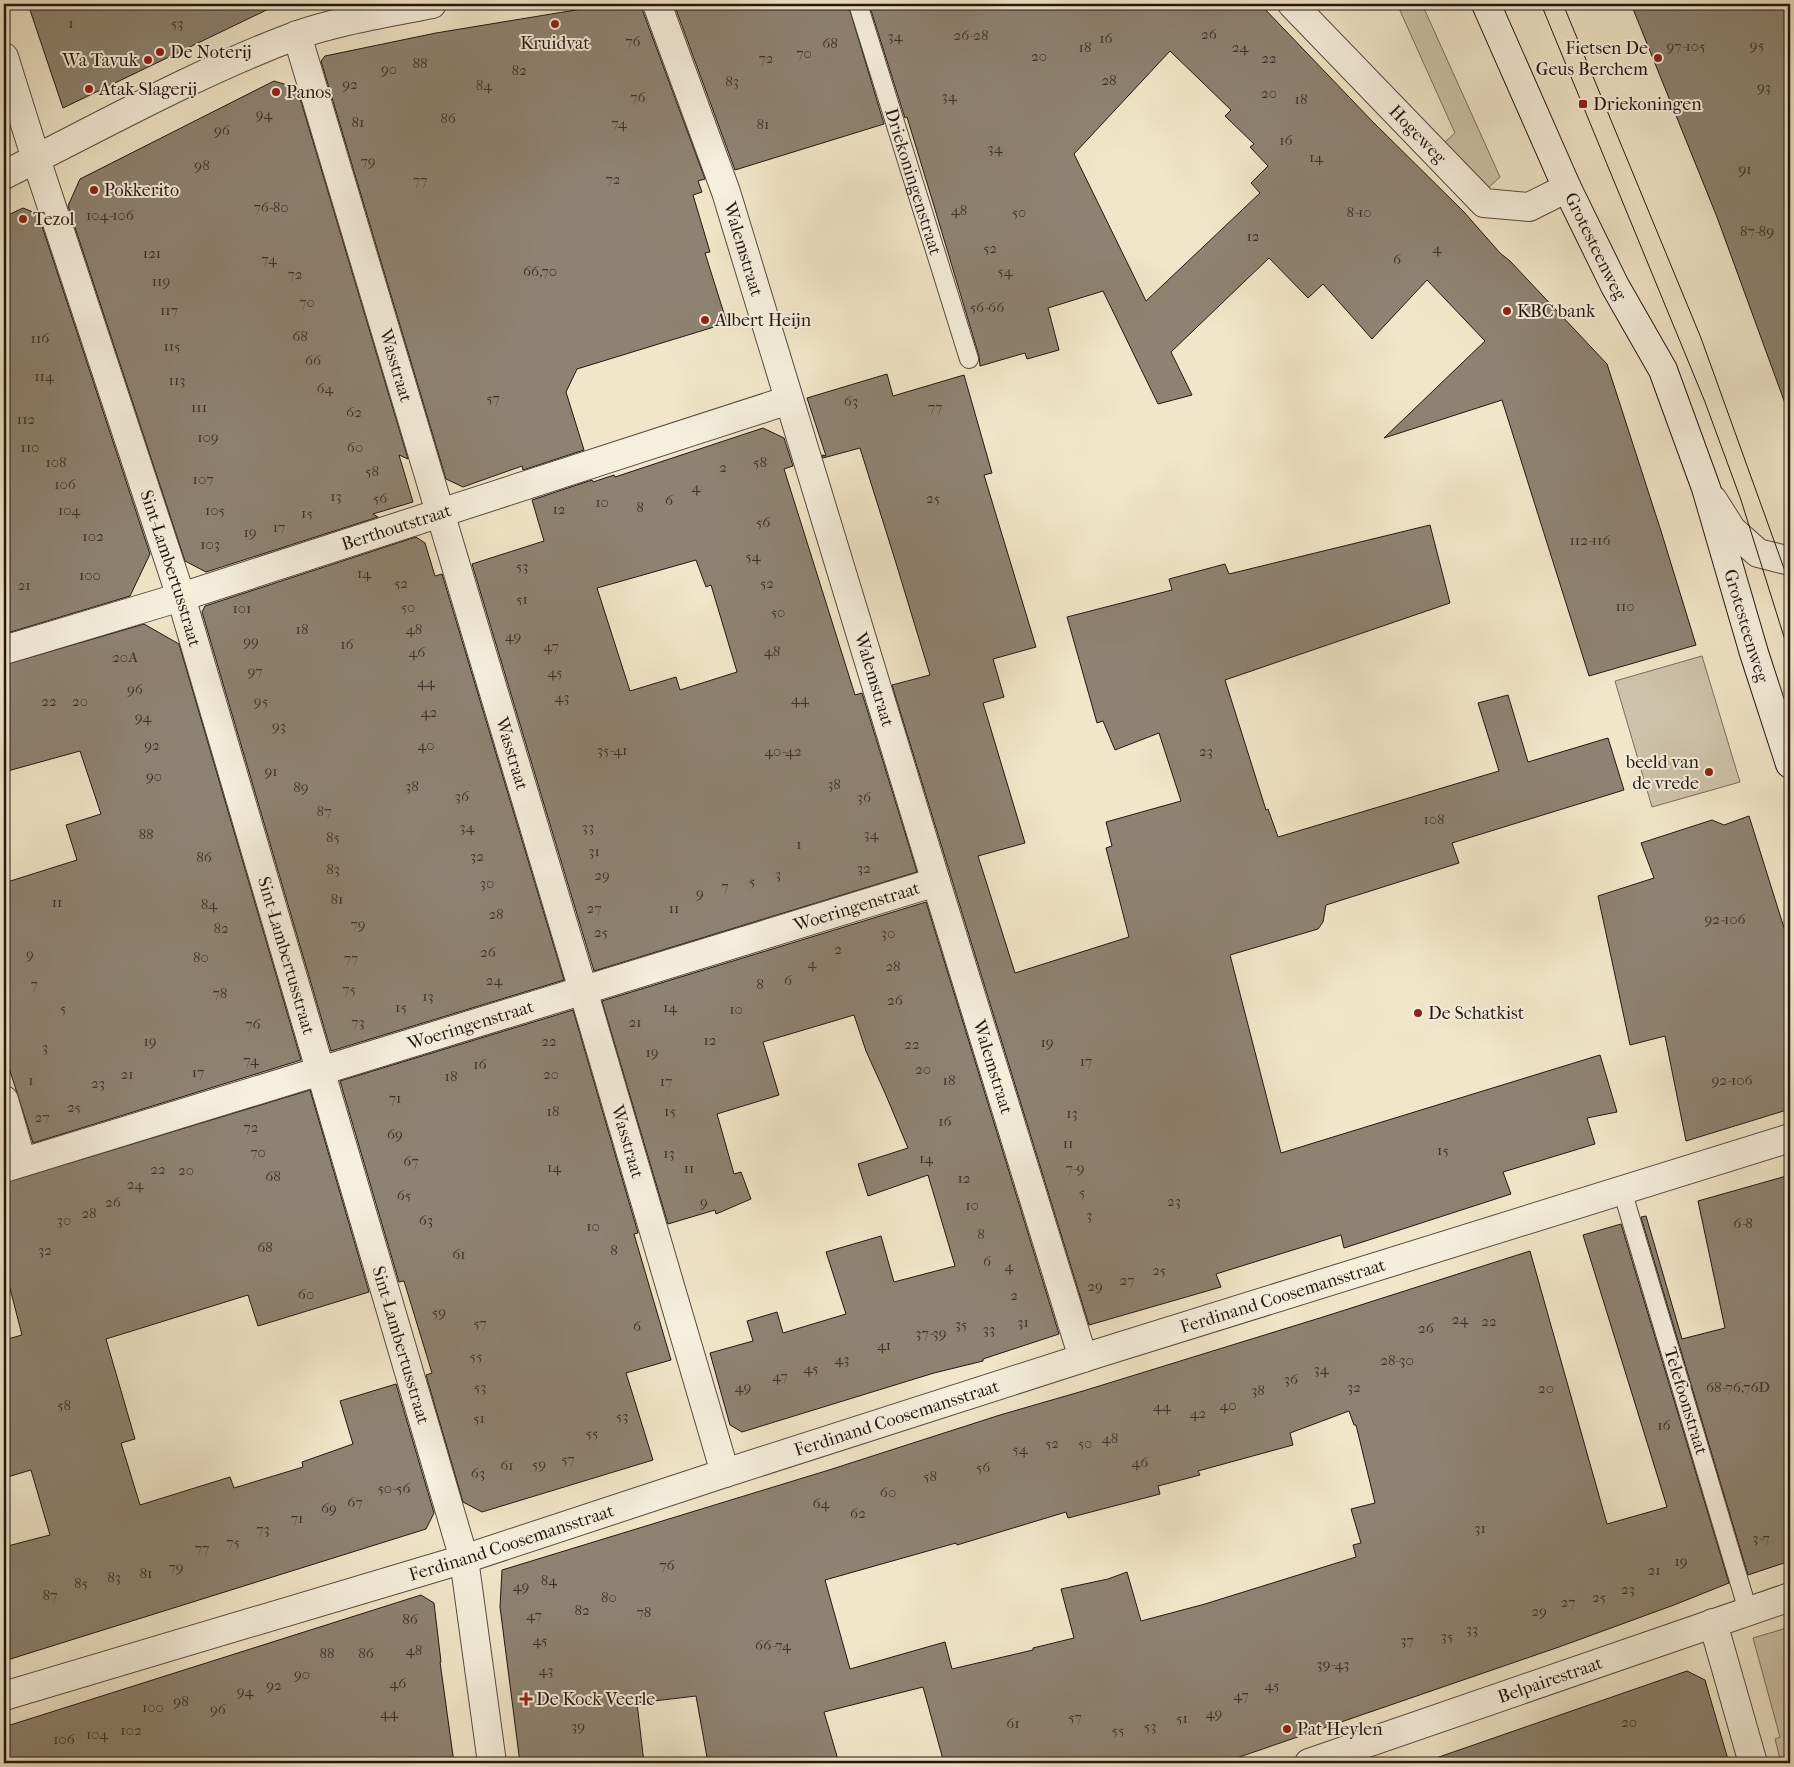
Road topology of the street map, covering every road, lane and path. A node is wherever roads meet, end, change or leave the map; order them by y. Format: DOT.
graph roads {
  1 [pos="432,4"];
  2 [pos="657,4"];
  3 [pos="858,4"];
  4 [pos="1292,4"];
  5 [pos="1486,4"];
  6 [pos="297,35"];
  7 [pos="4,57"];
  8 [pos="36,159"];
  9 [pos="4,175"];
  10 [pos="1567,188"];
  11 [pos="969,359"];
  12 [pos="789,400"];
  13 [pos="1706,488"];
  14 [pos="439,512"];
  15 [pos="1790,561"];
  16 [pos="181,596"];
  17 [pos="4,650"];
  18 [pos="1790,764"];
  19 [pos="936,882"];
  20 [pos="583,990"];
  21 [pos="319,1070"];
  22 [pos="4,1100"];
  23 [pos="1790,1138"];
  24 [pos="13,1164"];
  25 [pos="1622,1190"];
  26 [pos="1083,1358"];
  27 [pos="724,1473"];
  28 [pos="464,1559"];
  29 [pos="1790,1597"];
  30 [pos="1748,1612"];
  31 [pos="1713,1623"];
  32 [pos="4,1696"];
  33 [pos="492,1763"];
  34 [pos="1309,1763"];
  35 [pos="1753,1763"];
  1 -- 6 [label="street"];
  2 -- 12 [label="street, Walemstraat"];
  3 -- 11 [label="lane, Driekoningenstraat"];
  4 -- 10 [label="street, Hogeweg"];
  5 -- 10 [label="street, Grotesteenweg"];
  6 -- 8 [label="street"];
  6 -- 14 [label="street, Wasstraat"];
  7 -- 8 [label="street, Sint-Lambertusstraat"];
  8 -- 9 [label="street"];
  8 -- 16 [label="street, Sint-Lambertusstraat"];
  10 -- 13 [label="street, Grotesteenweg"];
  12 -- 14 [label="street, Berthoutstraat"];
  12 -- 19 [label="street, Walemstraat"];
  13 -- 15 [label="street, Grotesteenweg"];
  13 -- 18 [label="street, Grotesteenweg"];
  14 -- 16 [label="street, Berthoutstraat"];
  14 -- 20 [label="street, Wasstraat"];
  16 -- 17 [label="street, Berthoutstraat"];
  16 -- 21 [label="street, Sint-Lambertusstraat"];
  19 -- 20 [label="street, Woeringenstraat"];
  19 -- 26 [label="street, Walemstraat"];
  20 -- 21 [label="street, Woeringenstraat"];
  20 -- 27 [label="street, Wasstraat"];
  21 -- 24 [label="street, Woeringenstraat"];
  21 -- 28 [label="street, Sint-Lambertusstraat"];
  22 -- 24 [label="street"];
  23 -- 25 [label="street, Ferdinand Coosemansstraat"];
  25 -- 26 [label="street, Ferdinand Coosemansstraat"];
  25 -- 30 [label="lane, Telefoonstraat"];
  26 -- 27 [label="street, Ferdinand Coosemansstraat"];
  27 -- 28 [label="street, Ferdinand Coosemansstraat"];
  28 -- 32 [label="street, Ferdinand Coosemansstraat"];
  28 -- 33 [label="street, Sint-Lambertusstraat"];
  29 -- 30 [label="street, Belpairestraat"];
  30 -- 31 [label="street, Belpairestraat"];
  31 -- 34 [label="street, Belpairestraat"];
  31 -- 35 [label="street"];
}
